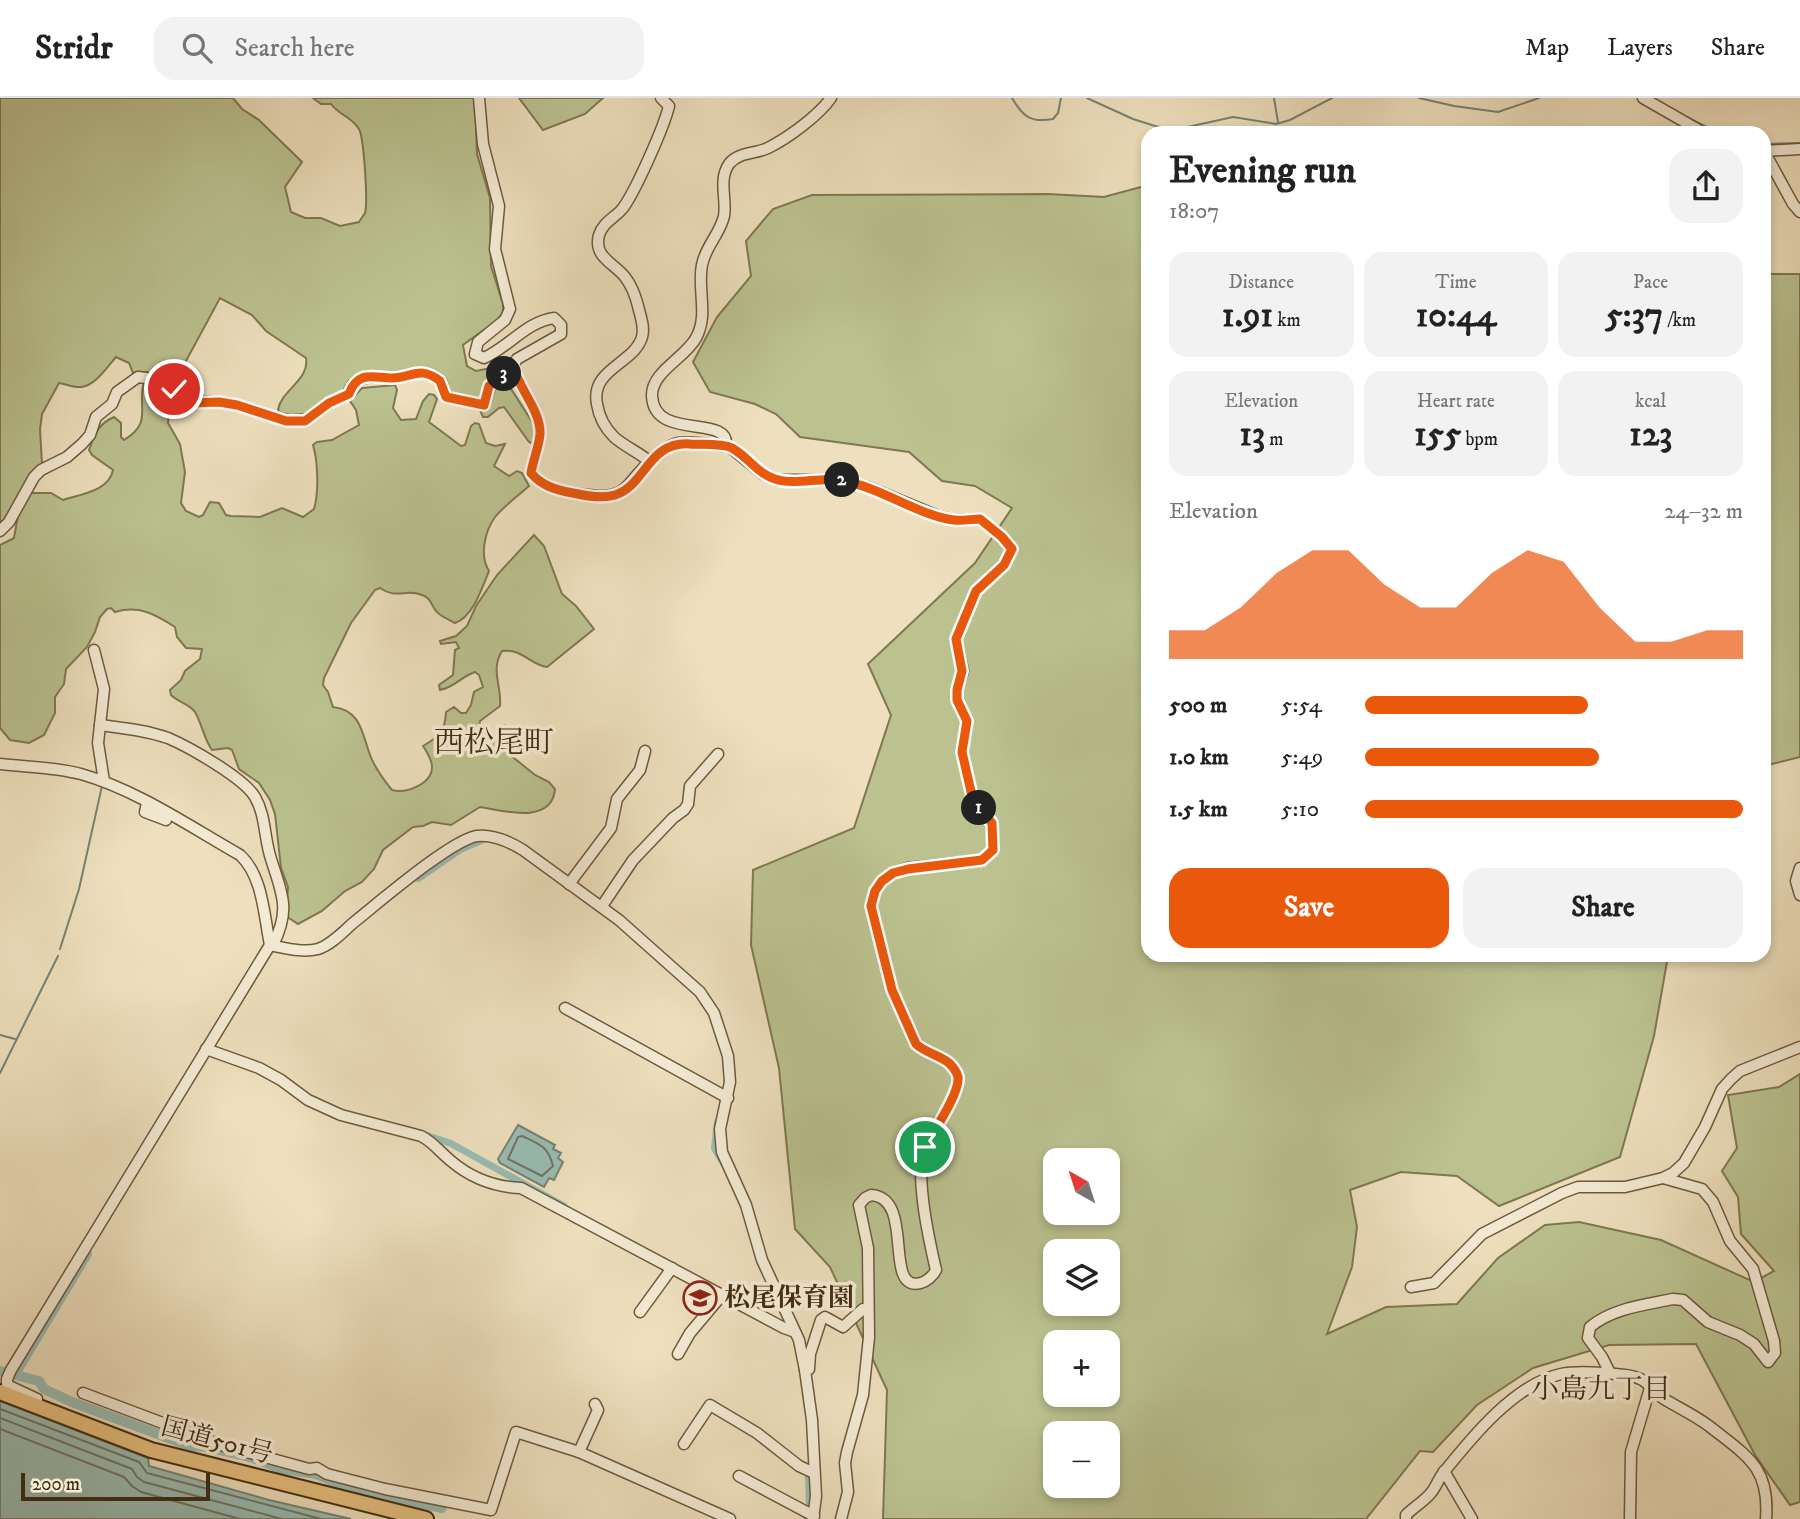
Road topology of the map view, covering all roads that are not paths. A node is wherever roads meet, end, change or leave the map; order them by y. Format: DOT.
graph roads {
  1 [pos="479,98"];
  2 [pos="661,98"];
  3 [pos="831,98"];
  4 [pos="1643,98"];
  5 [pos="1692,126"];
  6 [pos="1800,149"];
  7 [pos="1771,151"];
  8 [pos="1771,164"];
  9 [pos="1800,212"];
  10 [pos="513,366"];
  11 [pos="726,446"];
  12 [pos="649,461"];
  13 [pos="0,531"];
  14 [pos="94,650"];
  15 [pos="100,725"];
  16 [pos="645,751"];
  17 [pos="718,754"];
  18 [pos="0,764"];
  19 [pos="104,781"];
  20 [pos="147,803"];
  21 [pos="166,820"];
  22 [pos="1800,868"];
  23 [pos="569,884"];
  24 [pos="1800,895"];
  25 [pos="602,906"];
  26 [pos="271,945"];
  27 [pos="565,1008"];
  28 [pos="1800,1047"];
  29 [pos="208,1050"];
  30 [pos="726,1097"];
  31 [pos="1663,1178"];
  32 [pos="672,1268"];
  33 [pos="1411,1287"];
  34 [pos="722,1295"];
  35 [pos="863,1309"];
  36 [pos="640,1312"];
  37 [pos="795,1332"];
  38 [pos="678,1354"];
  39 [pos="805,1370"];
  40 [pos="1609,1373"];
  41 [pos="6,1380"];
  42 [pos="1650,1388"];
  43 [pos="83,1393"];
  44 [pos="595,1404"];
  45 [pos="684,1444"];
  46 [pos="579,1452"];
  47 [pos="1444,1471"];
  48 [pos="812,1472"];
  49 [pos="739,1476"];
  50 [pos="811,1516"];
  51 [pos="426,1519"];
  52 [pos="730,1519"];
  53 [pos="841,1519"];
  54 [pos="1406,1519"];
  55 [pos="1472,1519"];
  56 [pos="1630,1519"];
  57 [pos="1766,1519"];
  1 -- 10 [label="street"];
  2 -- 12 [label="street"];
  3 -- 11 [label="street"];
  4 -- 5 [label="street"];
  6 -- 7 [label="street"];
  8 -- 9 [label="street"];
  10 -- 12 [label="street"];
  10 -- 13 [label="street"];
  11 -- 12 [label="street"];
  11 -- 53 [label="street"];
  14 -- 15 [label="street"];
  15 -- 19 [label="street"];
  15 -- 26 [label="street"];
  16 -- 23 [label="street"];
  17 -- 25 [label="street"];
  18 -- 19 [label="street"];
  19 -- 20 [label="street"];
  20 -- 21 [label="street"];
  20 -- 26 [label="street"];
  22 -- 24 [label="street"];
  23 -- 25 [label="street"];
  23 -- 26 [label="street"];
  25 -- 30 [label="street"];
  26 -- 29 [label="street"];
  27 -- 30 [label="street"];
  28 -- 31 [label="street"];
  29 -- 32 [label="street"];
  29 -- 41 [label="street"];
  30 -- 37 [label="street"];
  31 -- 33 [label="street"];
  31 -- 40 [label="street"];
  32 -- 34 [label="street"];
  32 -- 36 [label="street"];
  34 -- 37 [label="street"];
  34 -- 38 [label="street"];
  35 -- 39 [label="street"];
  37 -- 39 [label="street"];
  39 -- 48 [label="street"];
  40 -- 42 [label="street"];
  40 -- 47 [label="street"];
  41 -- 51 [label="highway, 国道501号"];
  42 -- 56 [label="street"];
  42 -- 57 [label="street"];
  43 -- 46 [label="street"];
  44 -- 46 [label="street"];
  45 -- 48 [label="street"];
  46 -- 52 [label="street"];
  47 -- 54 [label="street"];
  47 -- 55 [label="street"];
  48 -- 50 [label="street"];
  49 -- 50 [label="street"];
}
